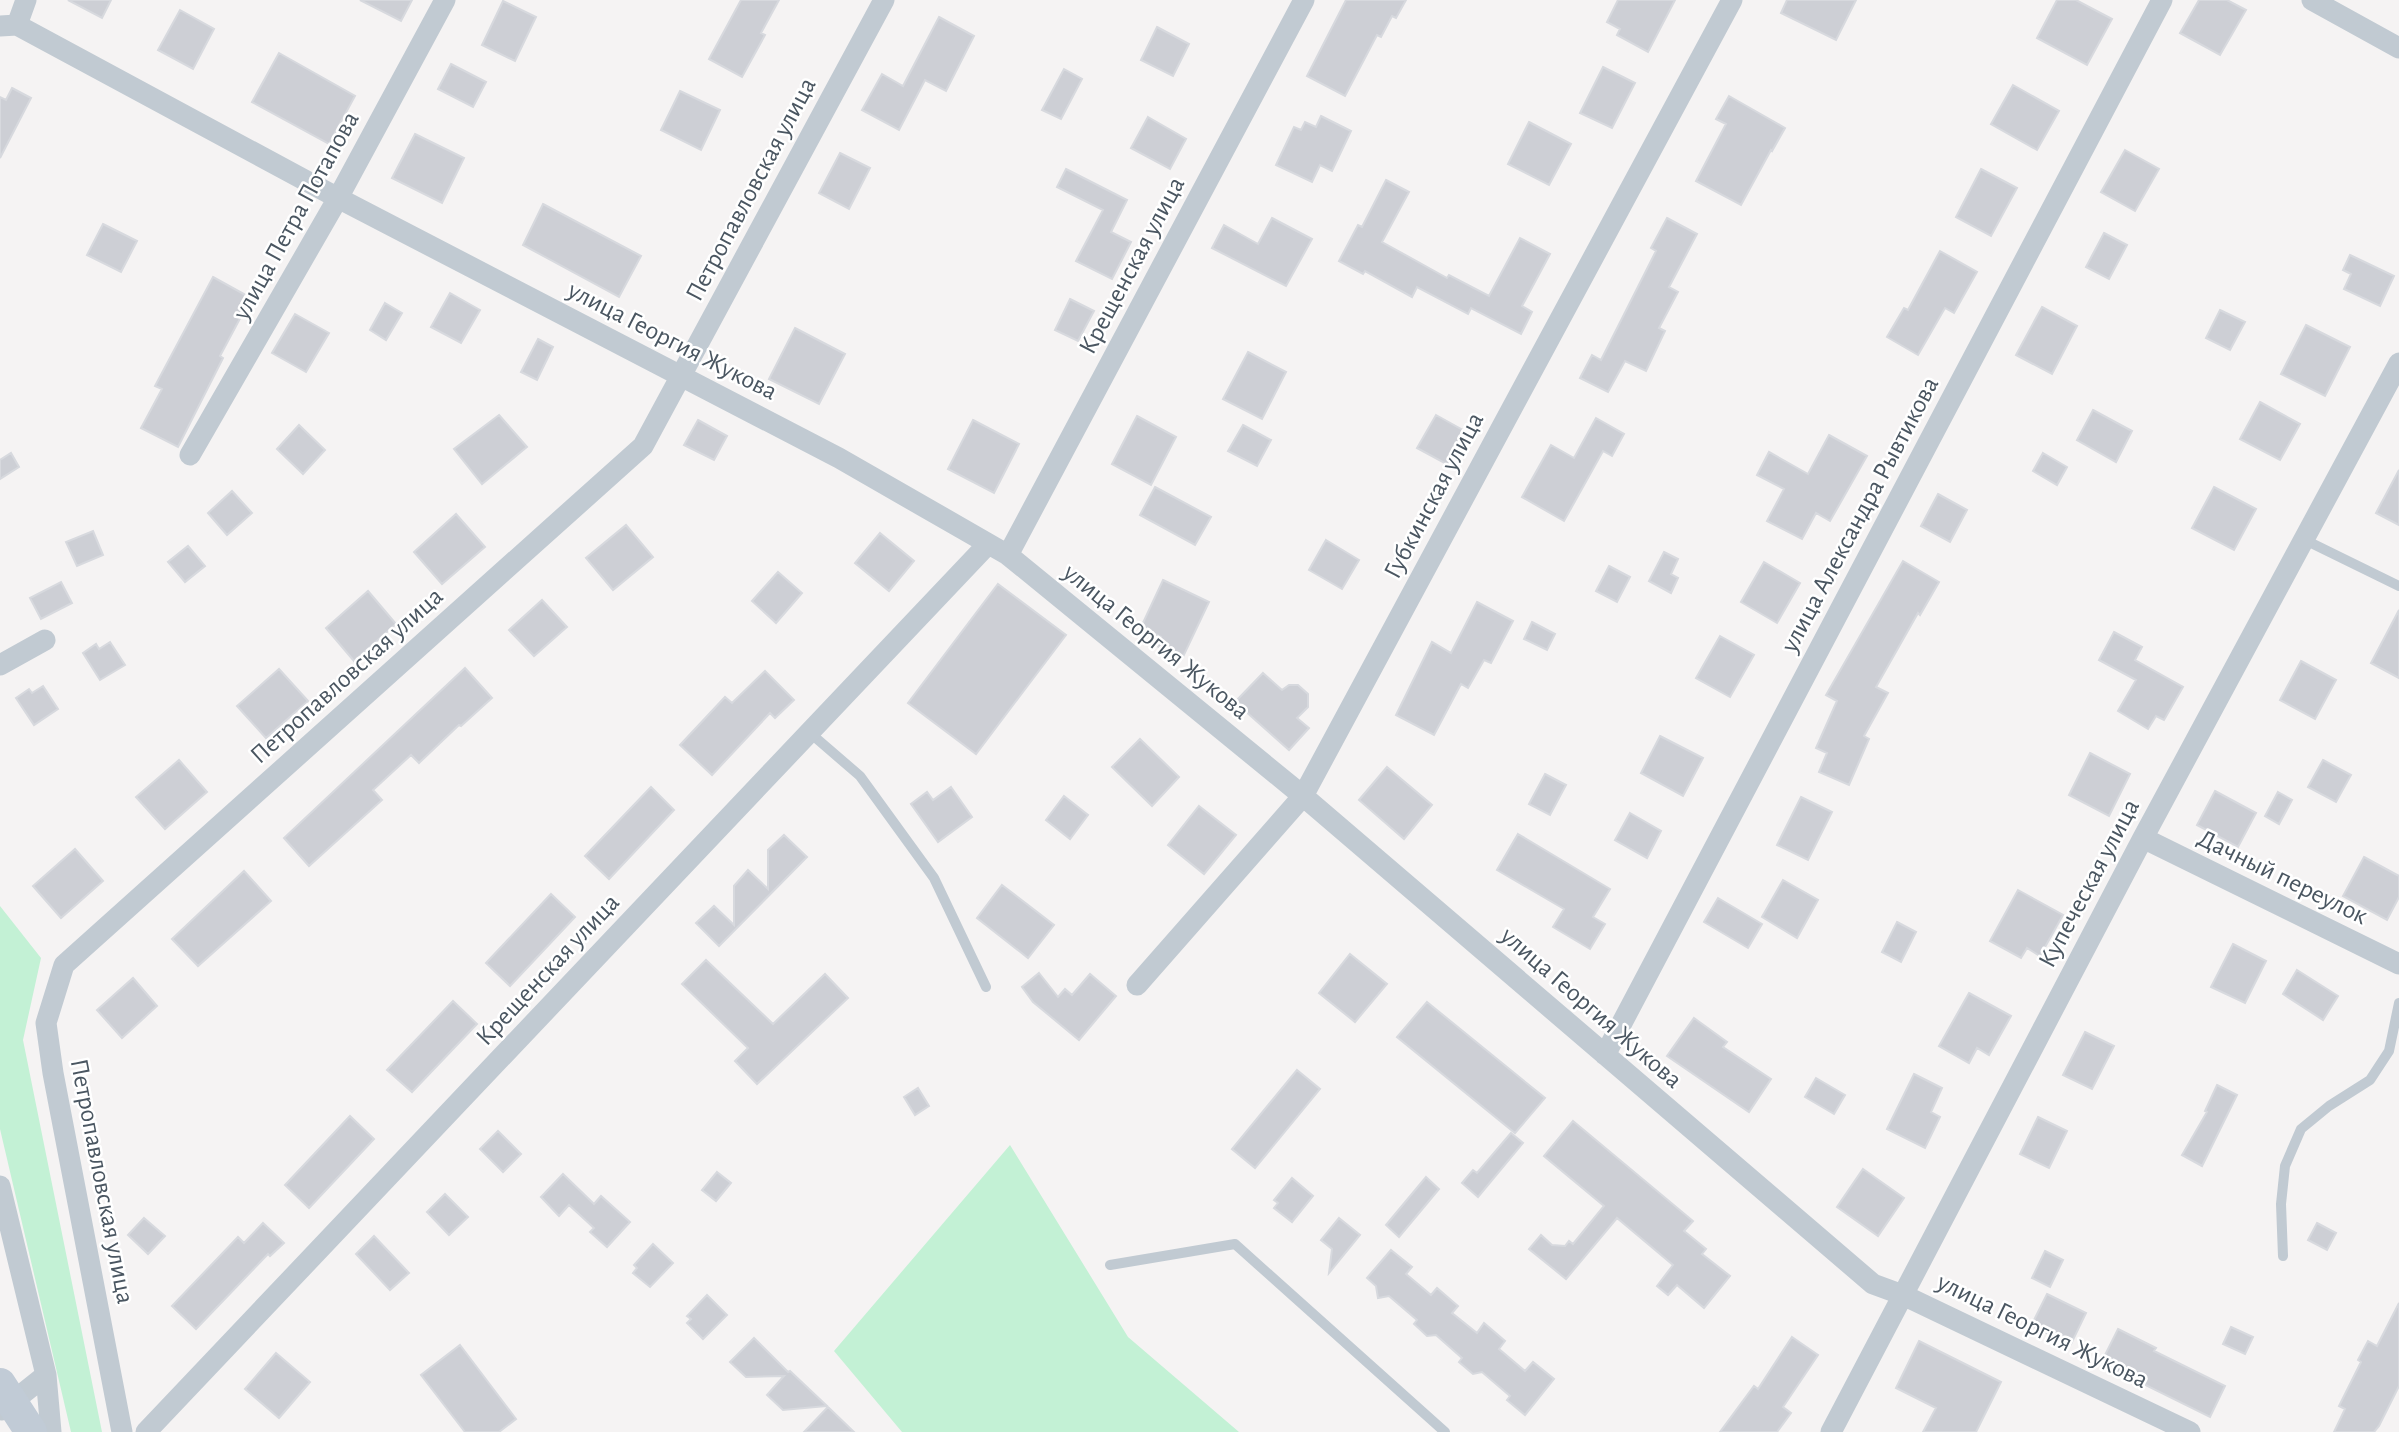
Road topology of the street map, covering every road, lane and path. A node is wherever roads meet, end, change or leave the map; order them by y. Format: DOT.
graph roads {
  1 [pos="26,0"];
  2 [pos="445,0"];
  3 [pos="884,0"];
  4 [pos="1304,0"];
  5 [pos="1732,0"];
  6 [pos="2162,0"];
  7 [pos="2312,0"];
  8 [pos="9,26"];
  9 [pos="2399,48"];
  10 [pos="338,198"];
  11 [pos="2399,363"];
  12 [pos="681,376"];
  13 [pos="190,455"];
  14 [pos="2304,539"];
  15 [pos="988,544"];
  16 [pos="1008,555"];
  17 [pos="2399,586"];
  18 [pos="44,640"];
  19 [pos="0,664"];
  20 [pos="809,732"];
  21 [pos="1303,796"];
  22 [pos="2143,838"];
  23 [pos="2399,964"];
  24 [pos="1137,985"];
  25 [pos="986,986"];
  26 [pos="2399,1003"];
  27 [pos="1605,1055"];
  28 [pos="0,1185"];
  29 [pos="2283,1256"];
  30 [pos="1110,1265"];
  31 [pos="1903,1295"];
  32 [pos="46,1376"];
  33 [pos="4,1399"];
  34 [pos="31,1432"];
  35 [pos="51,1432"];
  36 [pos="122,1432"];
  37 [pos="146,1432"];
  38 [pos="1445,1432"];
  39 [pos="1831,1432"];
  40 [pos="2190,1432"];
  1 -- 8 [label="street"];
  2 -- 10 [label="street, улица Петра Потапова"];
  3 -- 12 [label="street, Петропавловская улица"];
  4 -- 16 [label="street, Крещенская улица"];
  5 -- 21 [label="street, Губкинская улица"];
  6 -- 27 [label="street, улица Александра Рывтикова"];
  7 -- 9 [label="street"];
  8 -- 10 [label="street, улица Георгия Жукова"];
  10 -- 12 [label="street, улица Георгия Жукова"];
  10 -- 13 [label="street, улица Петра Потапова"];
  11 -- 14 [label="street, Купеческая улица"];
  12 -- 15 [label="street, улица Георгия Жукова"];
  12 -- 36 [label="street, Петропавловская улица"];
  14 -- 17 [label="lane"];
  14 -- 22 [label="street, Купеческая улица"];
  15 -- 16 [label="street, улица Георгия Жукова"];
  15 -- 20 [label="street, Крещенская улица"];
  16 -- 21 [label="street, улица Георгия Жукова"];
  18 -- 19 [label="street"];
  20 -- 25 [label="lane"];
  20 -- 37 [label="street, Крещенская улица"];
  21 -- 24 [label="street, Губкинская улица"];
  21 -- 27 [label="street, улица Георгия Жукова"];
  22 -- 23 [label="street, Дачный переулок"];
  22 -- 31 [label="street, Купеческая улица"];
  26 -- 29 [label="lane"];
  27 -- 31 [label="street, улица Георгия Жукова"];
  28 -- 32 [label="street"];
  30 -- 38 [label="lane"];
  31 -- 39 [label="street, Купеческая улица"];
  31 -- 40 [label="street, улица Георгия Жукова"];
  32 -- 33 [label="street"];
  32 -- 35 [label="street"];
  33 -- 34 [label="street"];
}
